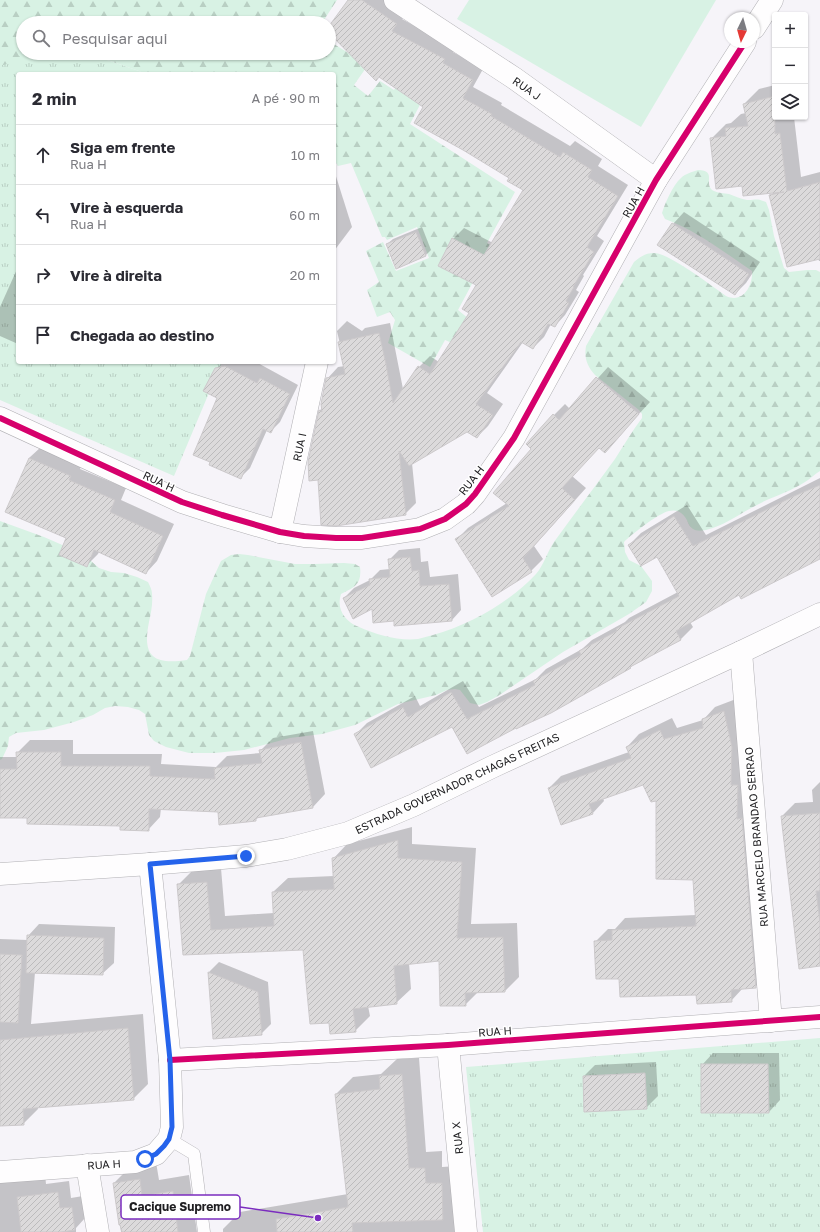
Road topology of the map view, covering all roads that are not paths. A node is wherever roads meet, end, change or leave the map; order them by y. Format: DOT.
graph roads {
  1 [pos="395,0"];
  2 [pos="772,0"];
  3 [pos="760,19"];
  4 [pos="741,48"];
  5 [pos="656,180"];
  6 [pos="317,364"];
  7 [pos="0,418"];
  8 [pos="280,532"];
  9 [pos="820,614"];
  10 [pos="741,652"];
  11 [pos="150,864"];
  12 [pos="0,874"];
  13 [pos="820,1018"];
  14 [pos="771,1021"];
  15 [pos="448,1044"];
  16 [pos="170,1060"];
  17 [pos="169,1139"];
  18 [pos="86,1165"];
  19 [pos="0,1172"];
  20 [pos="98,1232"];
  21 [pos="204,1232"];
  22 [pos="466,1232"];
  1 -- 5 [label="street, RUA J"];
  2 -- 3 [label="street"];
  4 -- 5 [label="street, RUA H"];
  5 -- 8 [label="street, RUA H"];
  6 -- 8 [label="street, RUA I"];
  7 -- 8 [label="street, RUA H"];
  9 -- 10 [label="street, ESTRADA GOVERNADOR CHAGAS FREITAS"];
  10 -- 11 [label="street, ESTRADA GOVERNADOR CHAGAS FREITAS"];
  10 -- 14 [label="street, RUA MARCELO BRANDAO SERRAO"];
  11 -- 12 [label="street, ESTRADA GOVERNADOR CHAGAS FREITAS"];
  11 -- 16 [label="street"];
  13 -- 14 [label="street, RUA H"];
  14 -- 15 [label="street, RUA H"];
  15 -- 16 [label="street, RUA H"];
  15 -- 22 [label="street, RUA X"];
  16 -- 17 [label="street"];
  17 -- 18 [label="street, RUA H"];
  17 -- 21 [label="lane"];
  18 -- 19 [label="street, RUA H"];
  18 -- 20 [label="street"];
}
